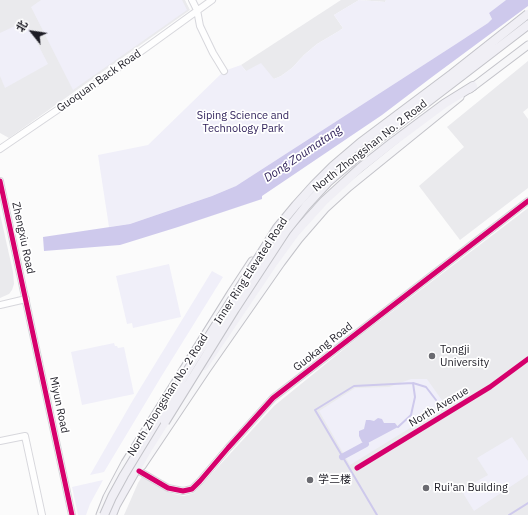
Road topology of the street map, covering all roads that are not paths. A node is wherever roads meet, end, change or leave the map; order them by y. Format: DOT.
graph roads {
  1 [pos="192,0"];
  2 [pos="212,0"];
  3 [pos="197,10"];
  4 [pos="528,14"];
  5 [pos="528,26"];
  6 [pos="528,45"];
  7 [pos="224,71"];
  8 [pos="473,86"];
  9 [pos="0,149"];
  10 [pos="0,181"];
  11 [pos="528,201"];
  12 [pos="26,299"];
  13 [pos="0,305"];
  14 [pos="165,422"];
  15 [pos="0,441"];
  16 [pos="139,471"];
  17 [pos="42,515"];
  18 [pos="72,515"];
  19 [pos="100,515"];
  20 [pos="104,515"];
  21 [pos="114,515"];
  1 -- 3 [label="street"];
  2 -- 3 [label="street, Guoquan Back Road"];
  3 -- 7 [label="street"];
  3 -- 9 [label="street, Guoquan Back Road"];
  4 -- 20 [label="highway, Inner Ring Elevated Road, bridge"];
  5 -- 14 [label="highway, Inner Ring Elevated Road, bridge"];
  5 -- 19 [label="main road, North Zhongshan No. 2 Road"];
  6 -- 8 [label="main road, North Zhongshan No. 2 Road"];
  8 -- 14 [label="highway, bridge"];
  8 -- 16 [label="main road, North Zhongshan No. 2 Road"];
  10 -- 12 [label="street, Zhengxiu Road"];
  11 -- 16 [label="street, Guokang Road"];
  12 -- 13 [label="street"];
  12 -- 18 [label="street, Miyun Road"];
  14 -- 21 [label="highway, Inner Ring Elevated Road"];
  15 -- 17 [label="street"];
  16 -- 21 [label="main road, North Zhongshan No. 2 Road"];
}
